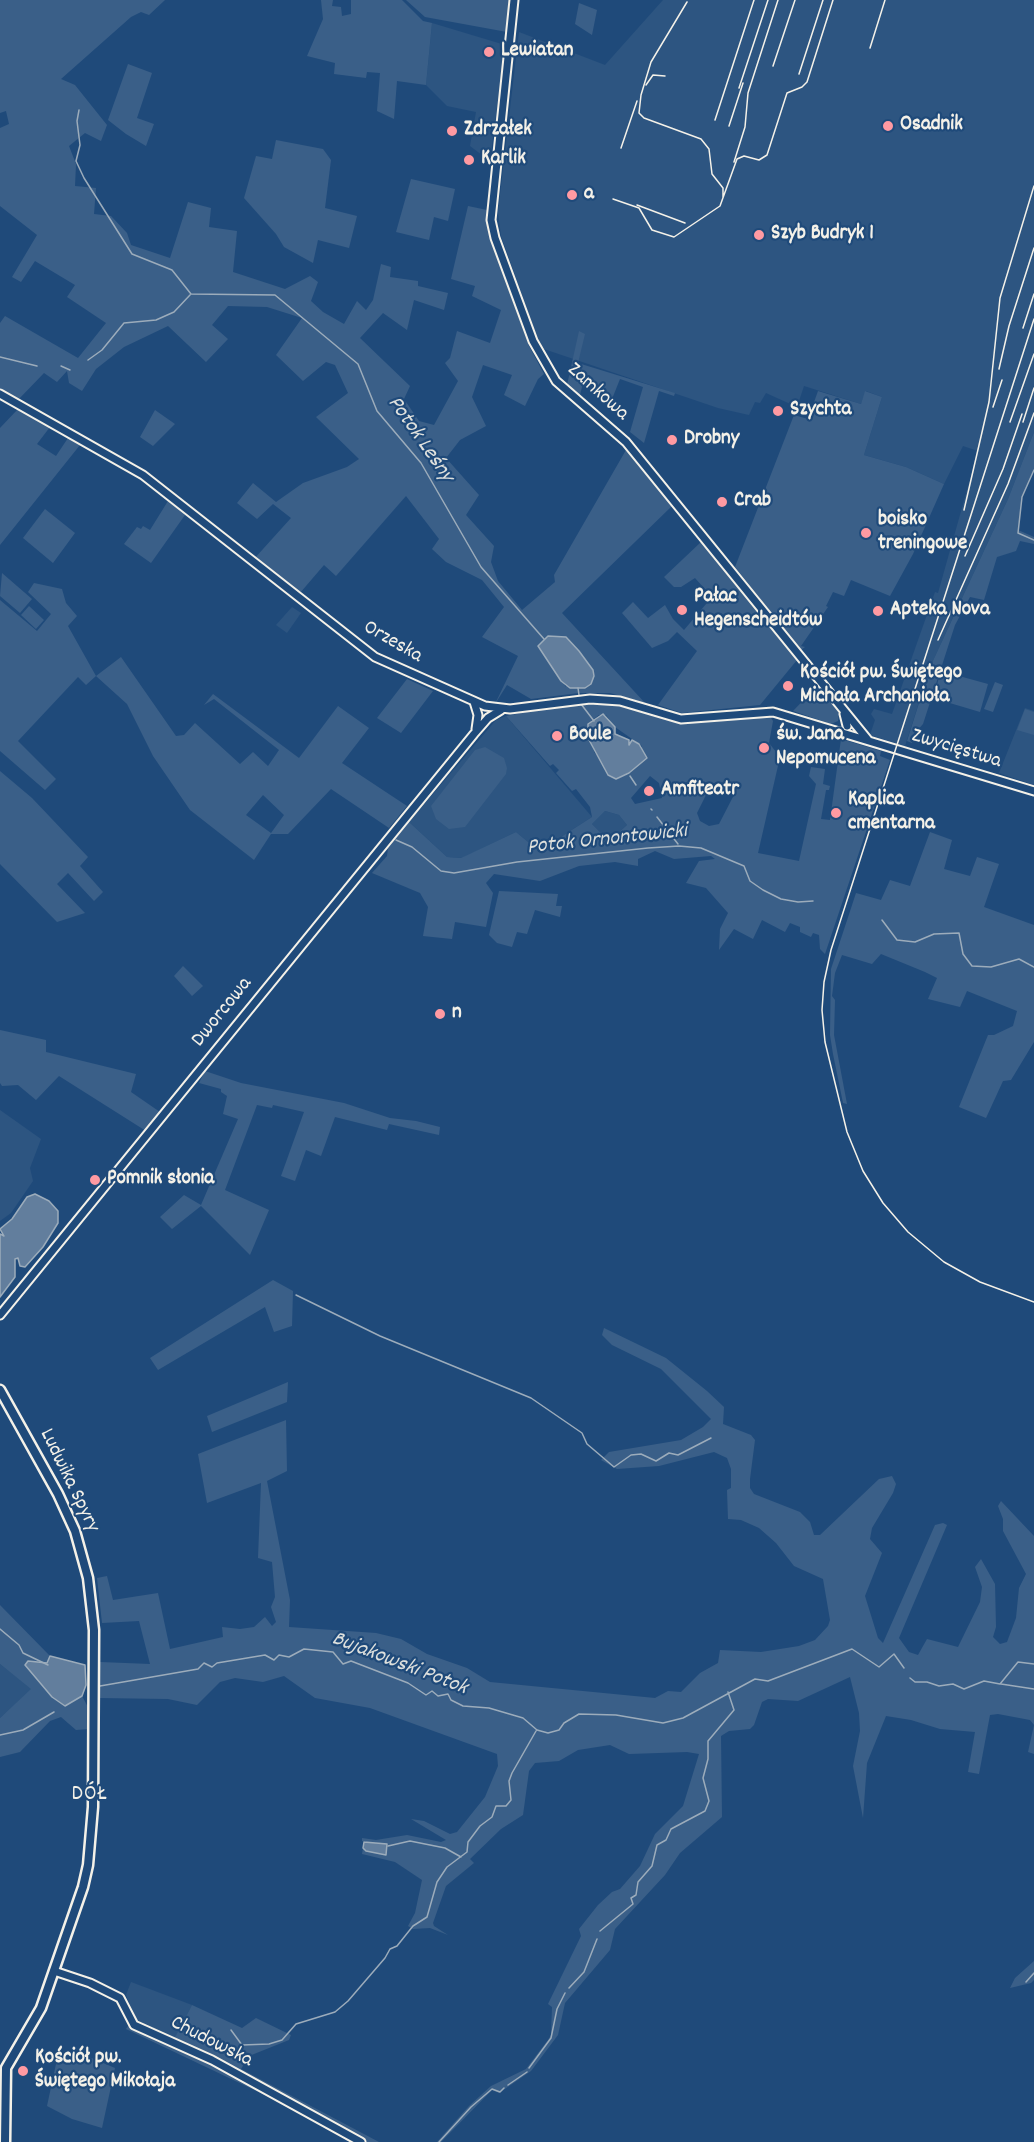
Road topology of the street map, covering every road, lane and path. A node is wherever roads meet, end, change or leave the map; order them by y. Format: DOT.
graph roads {
  1 [pos="514,0"];
  2 [pos="0,394"];
  3 [pos="474,702"];
  4 [pos="488,707"];
  5 [pos="502,710"];
  6 [pos="478,716"];
  7 [pos="488,719"];
  8 [pos="850,730"];
  9 [pos="474,734"];
  10 [pos="1034,791"];
  11 [pos="0,1315"];
  12 [pos="0,1390"];
  13 [pos="54,1971"];
  14 [pos="5,2142"];
  15 [pos="361,2142"];
  1 -- 8 [label="street, Zamkowa"];
  2 -- 3 [label="street, Orzeska"];
  3 -- 4 [label="street, Orzeska"];
  3 -- 6 [label="street"];
  4 -- 5 [label="street, Orzeska"];
  4 -- 6 [label="street"];
  4 -- 7 [label="street"];
  5 -- 7 [label="street, Dworcowa"];
  5 -- 8 [label="street, Orzeska"];
  6 -- 7 [label="street"];
  6 -- 9 [label="street, Dworcowa"];
  7 -- 9 [label="street, Dworcowa"];
  8 -- 10 [label="street, Zwycięstwa"];
  9 -- 11 [label="street, Dworcowa"];
  12 -- 13 [label="main road, Ludwika Spyry"];
  13 -- 14 [label="main road, Ludwika Spyry"];
  13 -- 15 [label="street, Chudowska"];
}
